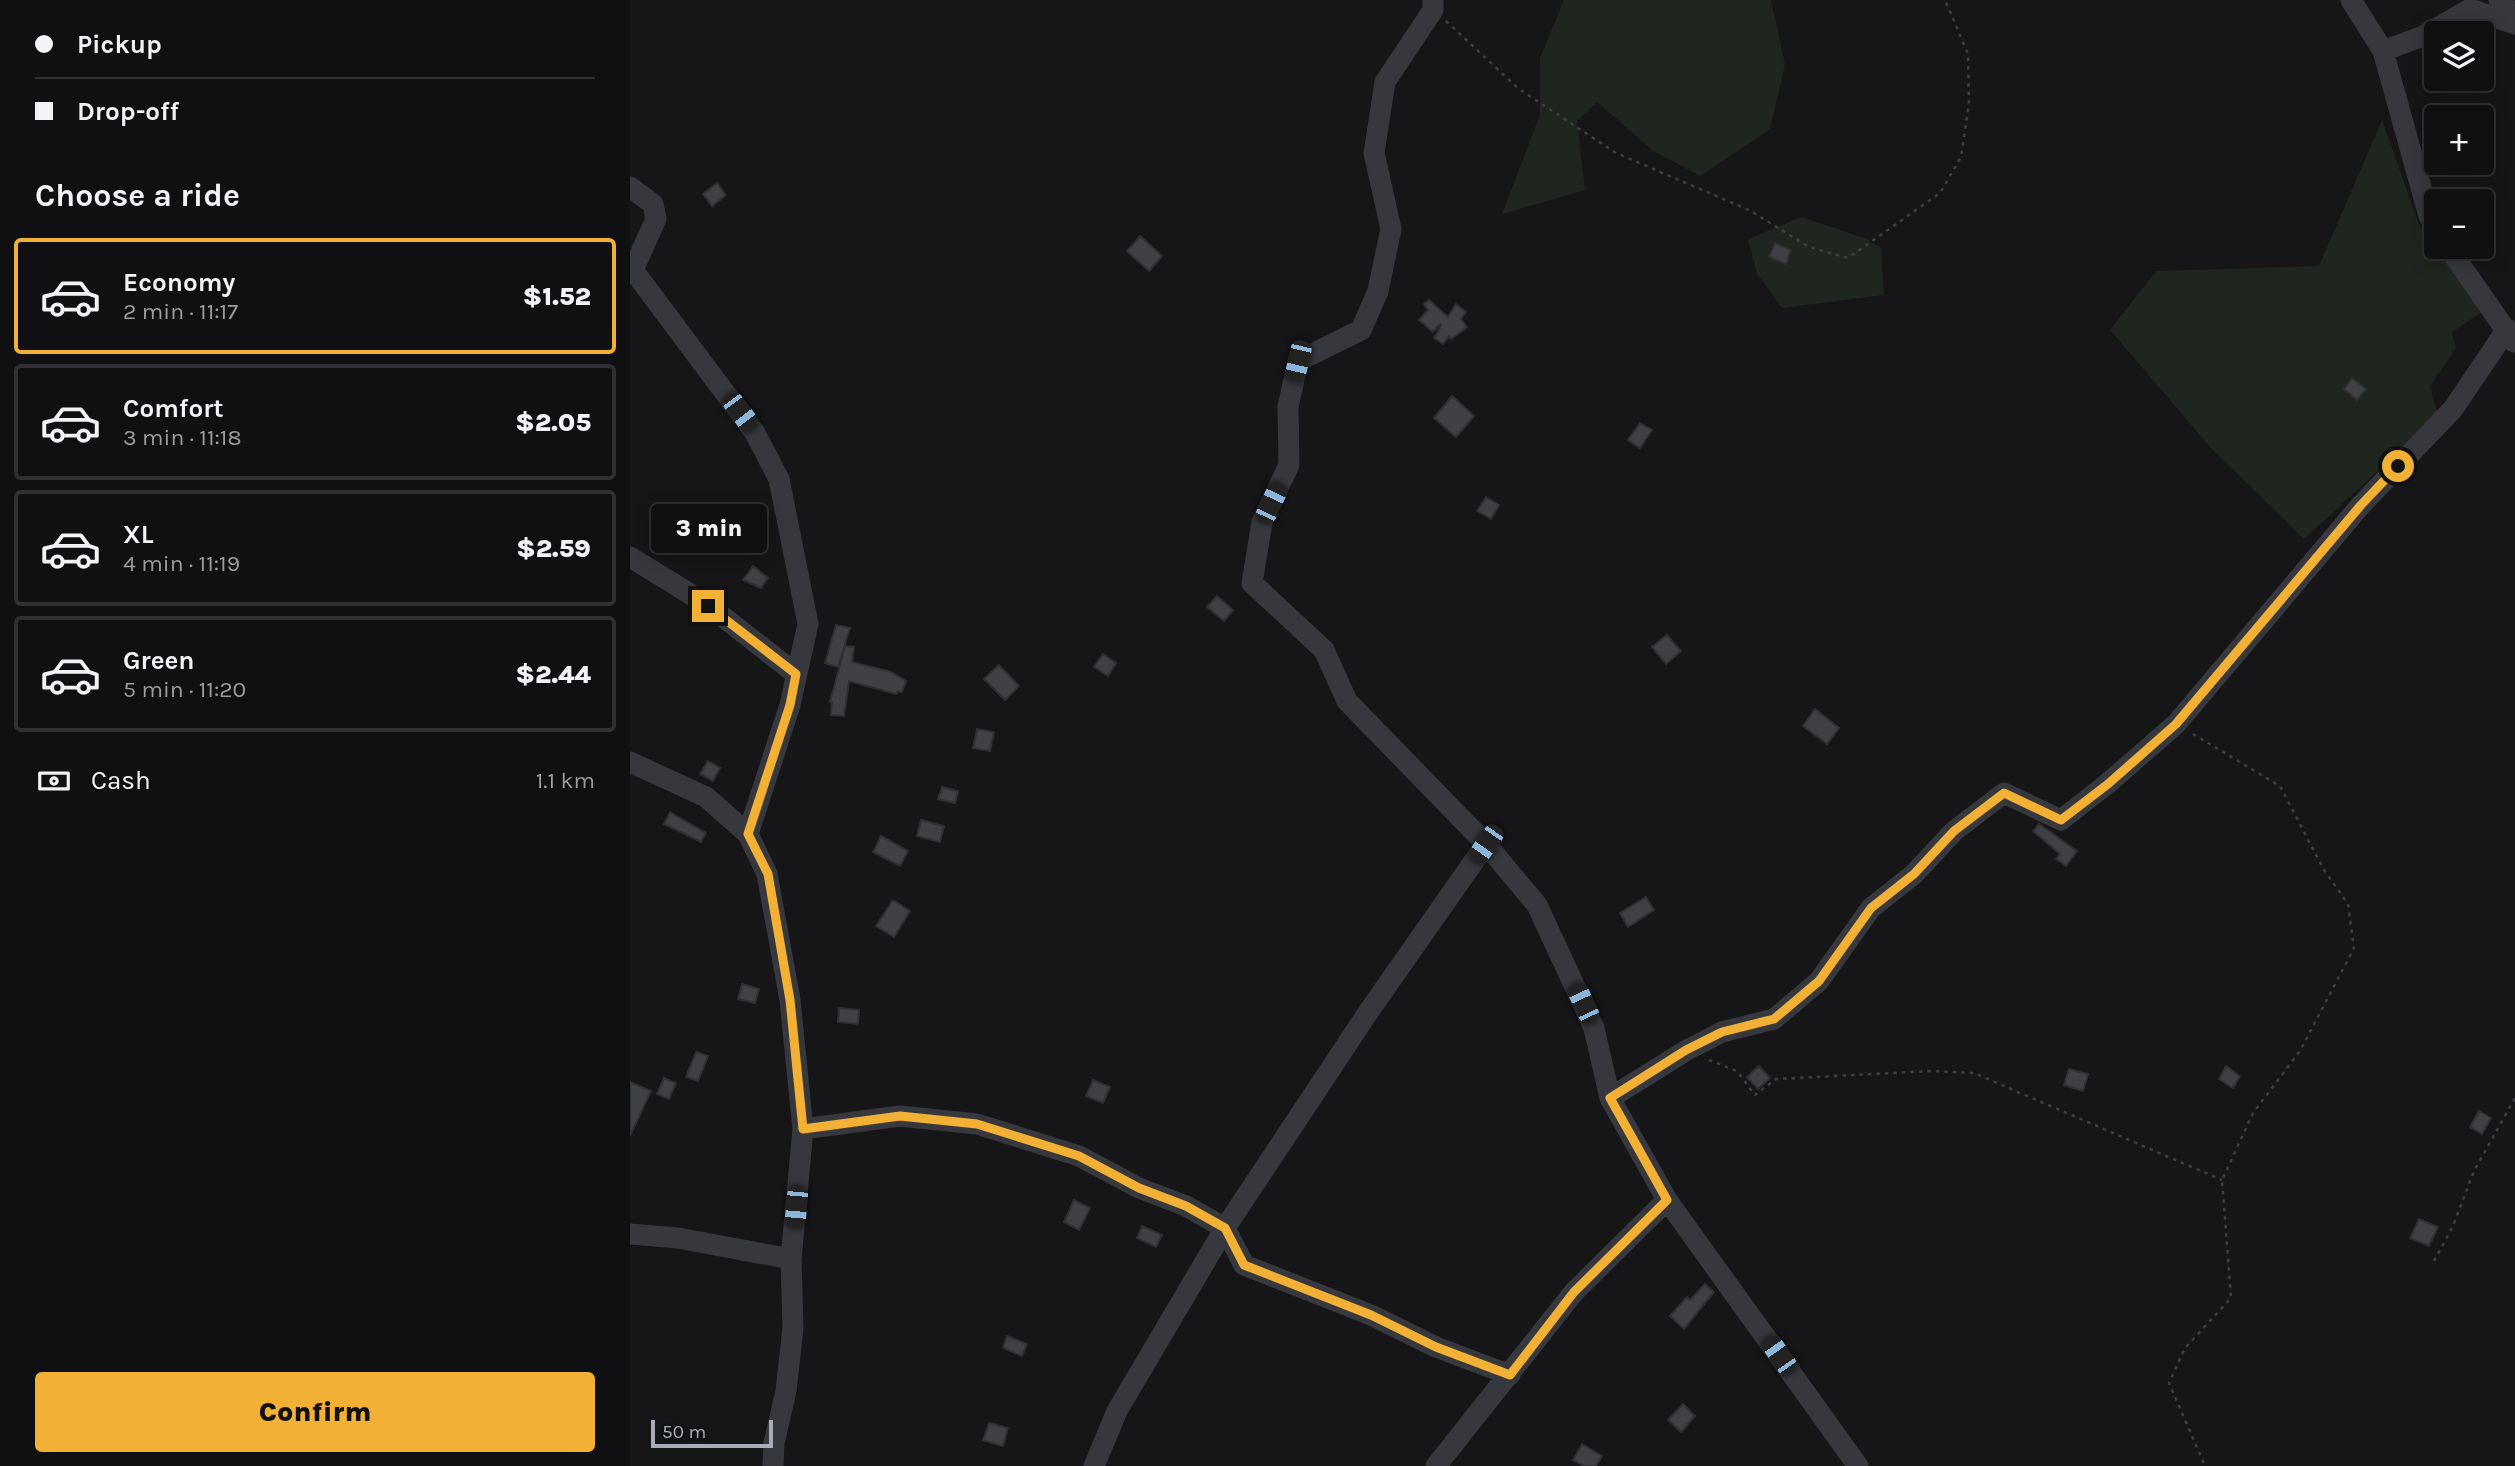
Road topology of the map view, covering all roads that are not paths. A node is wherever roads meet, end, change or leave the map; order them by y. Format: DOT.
graph roads {
  1 [pos="2351,0"];
  2 [pos="2498,0"];
  3 [pos="1438,3"];
  4 [pos="2515,16"];
  5 [pos="2515,24"];
  6 [pos="2383,51"];
  7 [pos="630,187"];
  8 [pos="2424,195"];
  9 [pos="2456,259"];
  10 [pos="631,273"];
  11 [pos="2511,336"];
  12 [pos="630,557"];
  13 [pos="796,674"];
  14 [pos="630,762"];
  15 [pos="748,834"];
  16 [pos="1486,844"];
  17 [pos="1610,1098"];
  18 [pos="803,1129"];
  19 [pos="1667,1200"];
  20 [pos="1225,1228"];
  21 [pos="630,1234"];
  22 [pos="791,1259"];
  23 [pos="1510,1375"];
  24 [pos="773,1466"];
  25 [pos="1094,1466"];
  26 [pos="1436,1466"];
  27 [pos="1858,1466"];
  1 -- 6 [label="street"];
  2 -- 4 [label="street"];
  3 -- 16 [label="street"];
  5 -- 6 [label="street"];
  6 -- 8 [label="street"];
  7 -- 10 [label="street"];
  9 -- 11 [label="street"];
  10 -- 13 [label="street"];
  11 -- 17 [label="street"];
  12 -- 13 [label="street"];
  13 -- 15 [label="street"];
  14 -- 15 [label="street"];
  15 -- 18 [label="street"];
  16 -- 17 [label="street"];
  16 -- 20 [label="street"];
  17 -- 19 [label="street"];
  18 -- 20 [label="street"];
  18 -- 22 [label="street"];
  19 -- 23 [label="street"];
  19 -- 27 [label="street"];
  20 -- 23 [label="street"];
  20 -- 25 [label="street"];
  21 -- 22 [label="street"];
  22 -- 24 [label="street"];
  23 -- 26 [label="street"];
}
